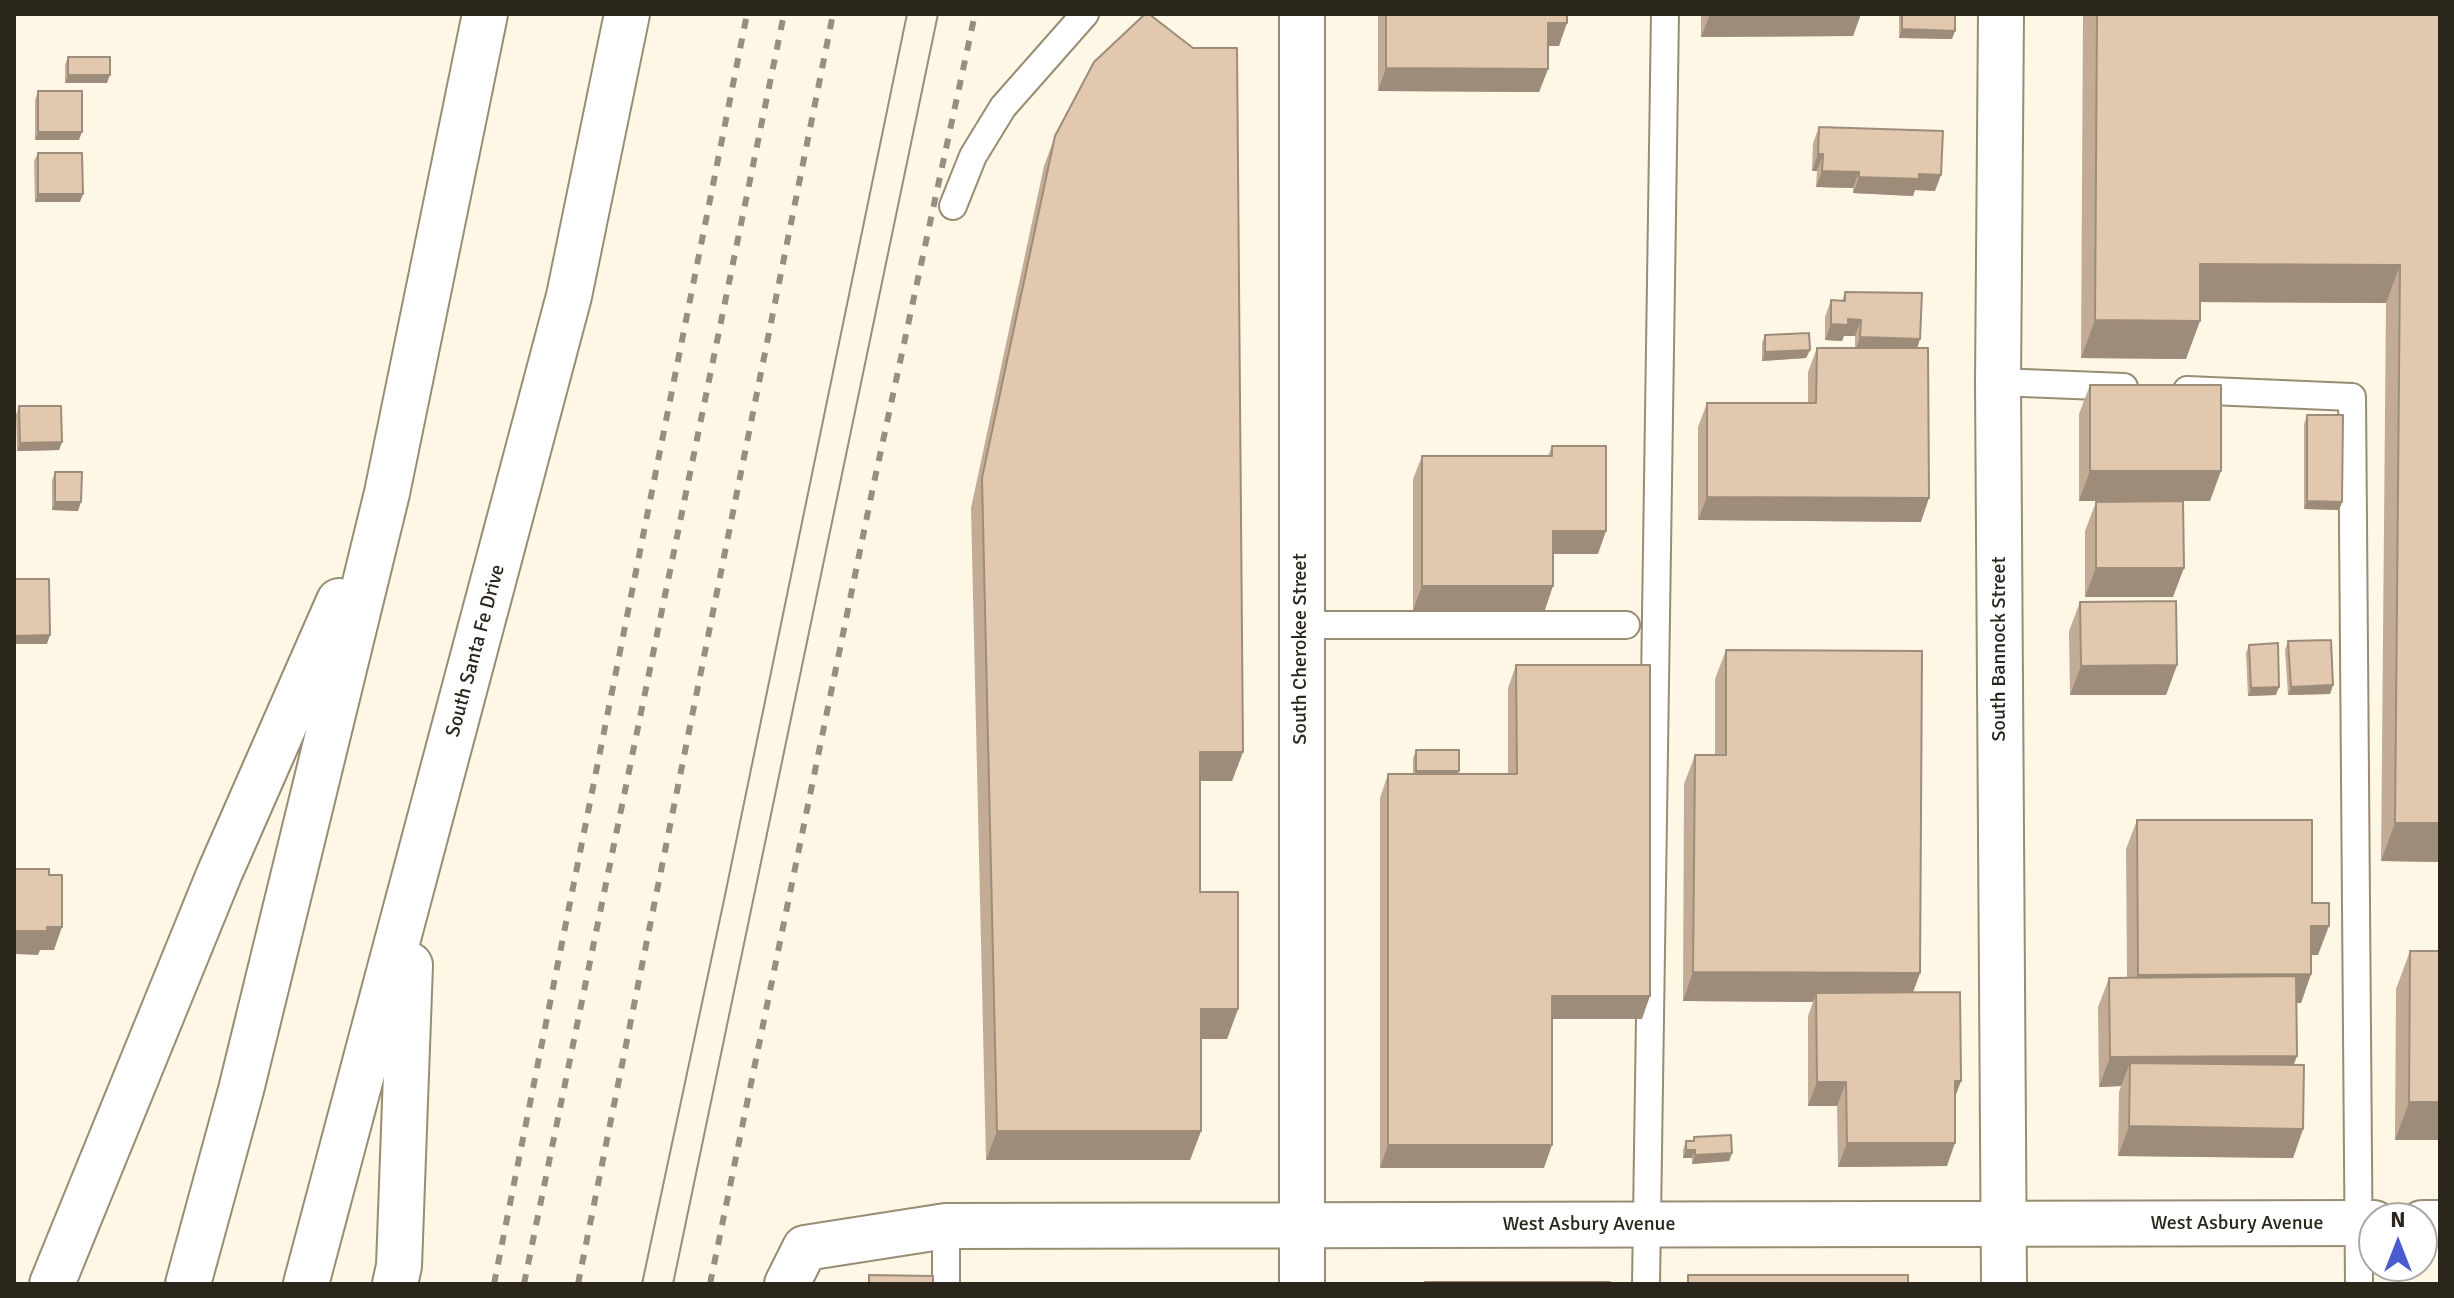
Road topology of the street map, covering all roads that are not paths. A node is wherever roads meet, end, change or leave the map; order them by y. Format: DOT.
graph roads {
  1 [pos="485,14"];
  2 [pos="627,14"];
  3 [pos="1085,14"];
  4 [pos="1302,14"];
  5 [pos="1665,14"];
  6 [pos="2001,14"];
  7 [pos="953,206"];
  8 [pos="1998,382"];
  9 [pos="387,493"];
  10 [pos="1301,625"];
  11 [pos="1626,625"];
  12 [pos="413,887"];
  13 [pos="2366,1202"];
  14 [pos="2358,1223"];
  15 [pos="1301,1225"];
  16 [pos="1646,1225"];
  17 [pos="946,1226"];
  18 [pos="2003,1226"];
  19 [pos="796,1266"];
  20 [pos="52,1284"];
  21 [pos="188,1284"];
  22 [pos="306,1284"];
  23 [pos="395,1284"];
  24 [pos="946,1284"];
  25 [pos="1302,1284"];
  26 [pos="1646,1284"];
  27 [pos="2004,1284"];
  1 -- 9 [label="main road"];
  2 -- 12 [label="main road, South Santa Fe Drive"];
  3 -- 7 [label="lane"];
  4 -- 10 [label="main road, South Cherokee Street"];
  5 -- 16 [label="lane"];
  6 -- 8 [label="main road, South Bannock Street"];
  8 -- 13 [label="lane"];
  8 -- 18 [label="main road, South Bannock Street"];
  9 -- 20 [label="main road"];
  9 -- 21 [label="main road"];
  10 -- 11 [label="lane"];
  10 -- 15 [label="main road, South Cherokee Street"];
  12 -- 22 [label="main road, South Santa Fe Drive"];
  12 -- 23 [label="main road"];
  14 -- 18 [label="main road, West Asbury Avenue"];
  15 -- 16 [label="main road, West Asbury Avenue"];
  15 -- 17 [label="main road, West Asbury Avenue"];
  15 -- 25 [label="main road, South Cherokee Street"];
  16 -- 18 [label="main road, West Asbury Avenue"];
  16 -- 26 [label="lane"];
  17 -- 19 [label="main road, West Asbury Avenue"];
  17 -- 24 [label="lane"];
  18 -- 27 [label="main road, South Bannock Street"];
}
